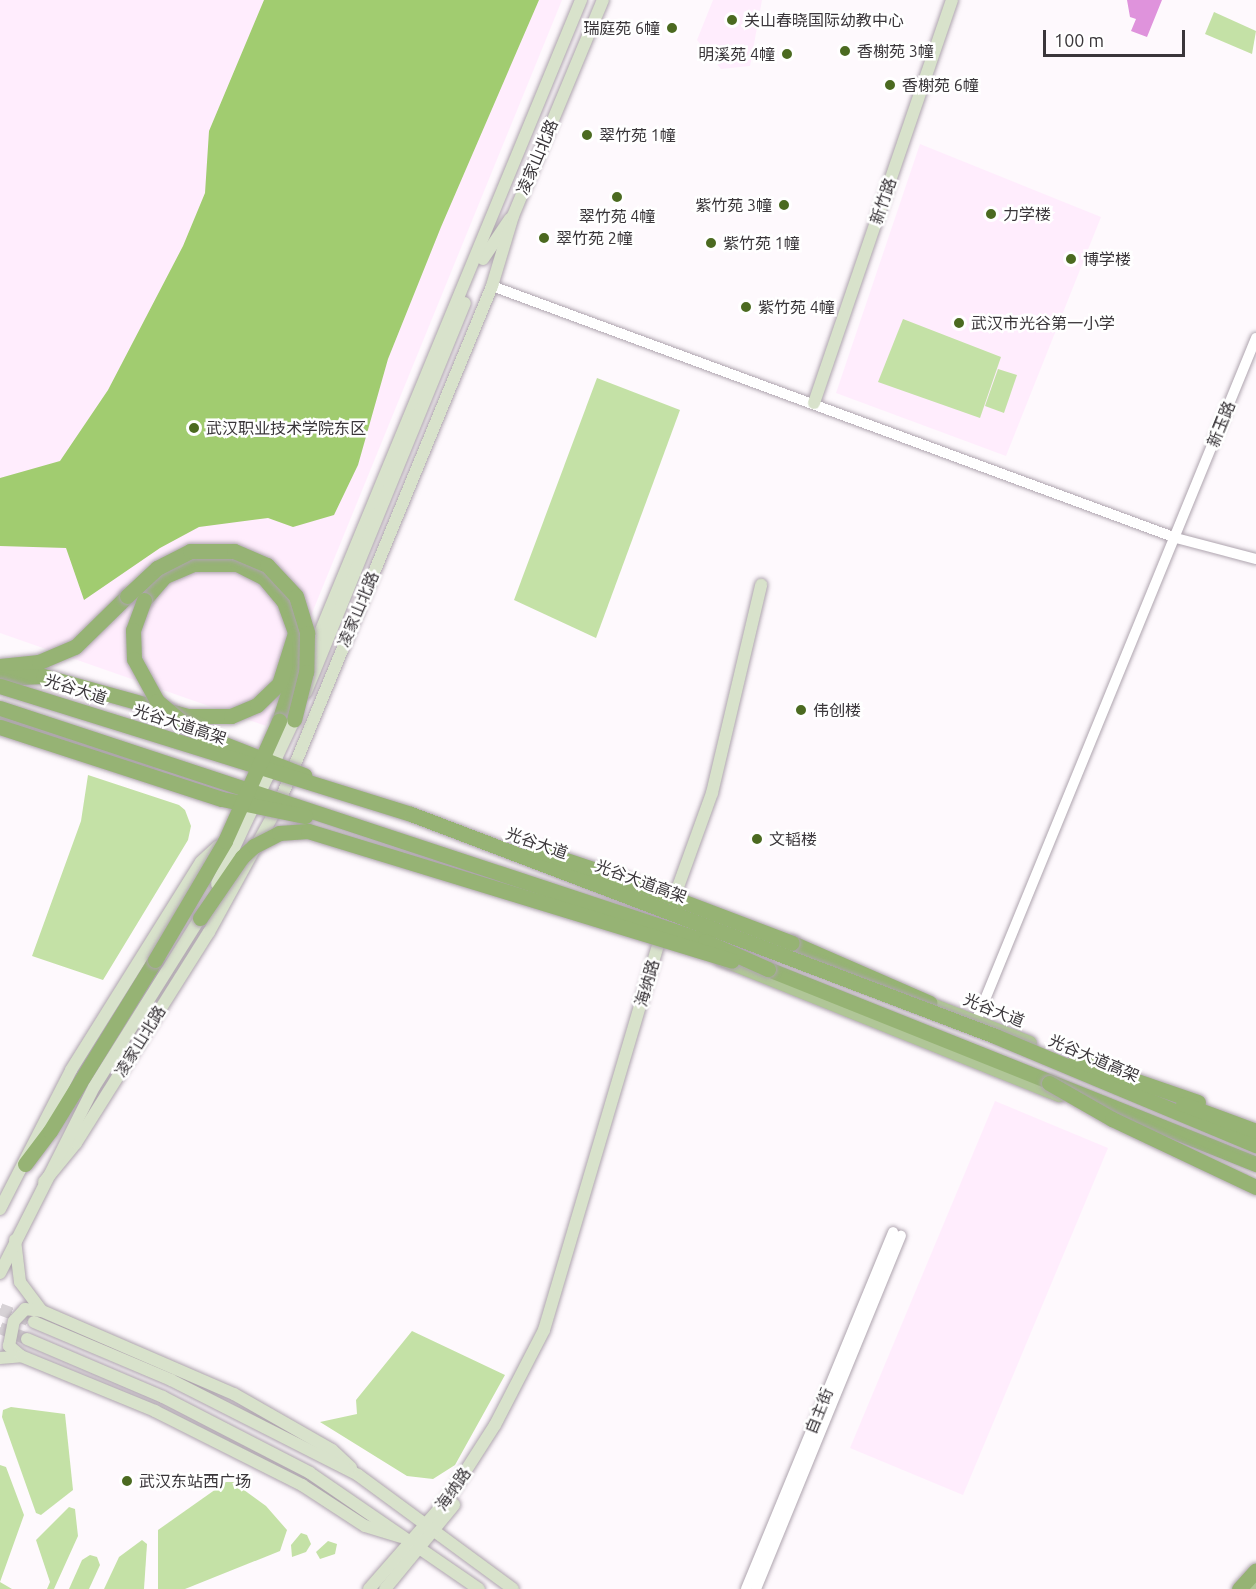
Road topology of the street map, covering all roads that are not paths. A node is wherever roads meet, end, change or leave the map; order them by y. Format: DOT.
graph roads {
  1 [pos="581,0"];
  2 [pos="603,0"];
  3 [pos="952,0"];
  4 [pos="513,216"];
  5 [pos="492,286"];
  6 [pos="1256,338"];
  7 [pos="814,403"];
  8 [pos="1176,538"];
  9 [pos="1256,559"];
  10 [pos="761,585"];
  11 [pos="295,633"];
  12 [pos="0,666"];
  13 [pos="0,682"];
  14 [pos="0,708"];
  15 [pos="0,716"];
  16 [pos="294,720"];
  17 [pos="0,727"];
  18 [pos="262,771"];
  19 [pos="288,778"];
  20 [pos="331,788"];
  21 [pos="250,799"];
  22 [pos="277,808"];
  23 [pos="411,814"];
  24 [pos="349,822"];
  25 [pos="225,839"];
  26 [pos="252,857"];
  27 [pos="671,906"];
  28 [pos="200,918"];
  29 [pos="661,934"];
  30 [pos="768,969"];
  31 [pos="930,1003"];
  32 [pos="976,1019"];
  33 [pos="995,1036"];
  34 [pos="1049,1083"];
  35 [pos="1256,1124"];
  36 [pos="1256,1131"];
  37 [pos="1256,1137"];
  38 [pos="1256,1144"];
  39 [pos="25,1164"];
  40 [pos="1256,1167"];
  41 [pos="44,1182"];
  42 [pos="1256,1187"];
  43 [pos="0,1209"];
  44 [pos="15,1240"];
  45 [pos="0,1272"];
  46 [pos="42,1311"];
  47 [pos="34,1322"];
  48 [pos="27,1339"];
  49 [pos="21,1356"];
  50 [pos="0,1358"];
  51 [pos="358,1475"];
  52 [pos="430,1528"];
  53 [pos="416,1544"];
  54 [pos="1256,1570"];
  55 [pos="1256,1581"];
  56 [pos="369,1589"];
  57 [pos="385,1589"];
  58 [pos="479,1589"];
  59 [pos="513,1589"];
  60 [pos="746,1589"];
  61 [pos="756,1589"];
  62 [pos="1239,1589"];
  63 [pos="1249,1589"];
  1 -- 18 [label="main road"];
  2 -- 4 [label="main road, 凌家山北路"];
  3 -- 7 [label="main road, 新竹路"];
  4 -- 5 [label="main road, 凌家山北路"];
  4 -- 16 [label="main road, bridge"];
  5 -- 7 [label="street"];
  5 -- 19 [label="main road, 凌家山北路"];
  6 -- 8 [label="street, 新玉路"];
  7 -- 8 [label="street"];
  8 -- 9 [label="street"];
  8 -- 32 [label="street, 新玉路"];
  10 -- 27 [label="main road, 海纳路"];
  11 -- 13 [label="highway, bridge"];
  11 -- 20 [label="highway, bridge"];
  11 -- 39 [label="highway, bridge"];
  12 -- 16 [label="highway, bridge"];
  13 -- 18 [label="main road, 光谷大道"];
  13 -- 20 [label="highway, 光谷大道高架, bridge"];
  14 -- 24 [label="highway, bridge"];
  15 -- 21 [label="main road"];
  16 -- 28 [label="main road, bridge"];
  17 -- 24 [label="highway, bridge"];
  18 -- 19 [label="main road, 光谷大道"];
  18 -- 21 [label="main road"];
  19 -- 22 [label="main road, 凌家山北路"];
  19 -- 27 [label="main road, 光谷大道"];
  20 -- 23 [label="highway, 光谷大道高架, bridge"];
  21 -- 22 [label="main road"];
  21 -- 25 [label="main road"];
  22 -- 26 [label="main road, 凌家山北路"];
  22 -- 29 [label="main road"];
  23 -- 31 [label="highway, bridge"];
  23 -- 33 [label="highway, 光谷大道高架, bridge"];
  24 -- 30 [label="highway, bridge"];
  25 -- 26 [label="street"];
  25 -- 39 [label="main road"];
  26 -- 41 [label="main road, 凌家山北路"];
  27 -- 29 [label="main road, 海纳路"];
  27 -- 31 [label="main road, 光谷大道"];
  28 -- 30 [label="highway, bridge"];
  28 -- 41 [label="main road"];
  29 -- 40 [label="main road"];
  29 -- 52 [label="main road, 海纳路"];
  30 -- 34 [label="highway"];
  31 -- 32 [label="main road, 光谷大道"];
  32 -- 37 [label="main road, 光谷大道"];
  33 -- 35 [label="highway, bridge"];
  33 -- 36 [label="highway, bridge"];
  33 -- 38 [label="highway, 光谷大道高架, bridge"];
  34 -- 40 [label="highway, bridge"];
  34 -- 42 [label="highway, bridge"];
  39 -- 43 [label="main road"];
  41 -- 44 [label="main road"];
  44 -- 45 [label="main road"];
  44 -- 46 [label="main road"];
  46 -- 49 [label="main road"];
  46 -- 51 [label="main road"];
  47 -- 51 [label="main road"];
  48 -- 53 [label="main road"];
  49 -- 50 [label="main road"];
  49 -- 53 [label="main road"];
  51 -- 52 [label="main road"];
  52 -- 53 [label="main road, 海纳路"];
  52 -- 59 [label="main road"];
  53 -- 56 [label="main road, 海纳路"];
  53 -- 57 [label="main road, 海纳路"];
  53 -- 58 [label="main road"];
  54 -- 62 [label="highway"];
  55 -- 63 [label="main road"];
  60 -- 61 [label="street, 自主街"];
}
